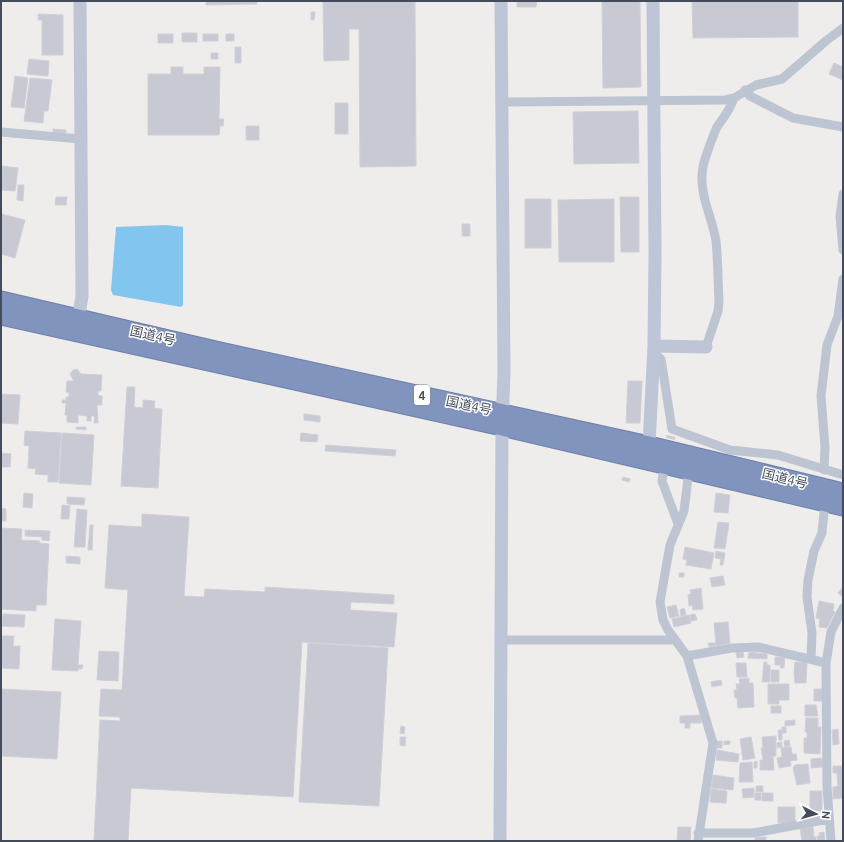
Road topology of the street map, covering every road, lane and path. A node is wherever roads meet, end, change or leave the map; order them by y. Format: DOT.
graph roads {
  1 [pos="80,1"];
  2 [pos="501,1"];
  3 [pos="653,1"];
  4 [pos="843,28"];
  5 [pos="745,90"];
  6 [pos="734,98"];
  7 [pos="654,101"];
  8 [pos="502,102"];
  9 [pos="843,127"];
  10 [pos="1,132"];
  11 [pos="81,139"];
  12 [pos="843,194"];
  13 [pos="843,250"];
  14 [pos="843,279"];
  15 [pos="1,300"];
  16 [pos="1,316"];
  17 [pos="77,325"];
  18 [pos="706,347"];
  19 [pos="654,350"];
  20 [pos="502,420"];
  21 [pos="649,445"];
  22 [pos="689,470"];
  23 [pos="824,470"];
  24 [pos="663,475"];
  25 [pos="843,475"];
  26 [pos="843,492"];
  27 [pos="825,502"];
  28 [pos="843,507"];
  29 [pos="678,524"];
  30 [pos="843,608"];
  31 [pos="501,640"];
  32 [pos="674,640"];
  33 [pos="687,656"];
  34 [pos="811,659"];
  35 [pos="826,663"];
  36 [pos="829,819"];
  37 [pos="698,837"];
  38 [pos="753,837"];
  39 [pos="500,841"];
  40 [pos="831,841"];
  1 -- 11 [label="street"];
  2 -- 8 [label="street"];
  3 -- 7 [label="street"];
  4 -- 5 [label="street"];
  5 -- 6 [label="street"];
  5 -- 9 [label="street"];
  6 -- 7 [label="street"];
  6 -- 18 [label="street"];
  7 -- 8 [label="street"];
  7 -- 19 [label="street"];
  8 -- 20 [label="street"];
  10 -- 11 [label="street"];
  11 -- 17 [label="street"];
  12 -- 13 [label="street"];
  14 -- 23 [label="street"];
  15 -- 17 [label="highway, 国道4号 / 4"];
  16 -- 17 [label="highway, 国道4号 / 4"];
  17 -- 20 [label="highway, 国道4号 / 4"];
  18 -- 19 [label="street"];
  19 -- 21 [label="street"];
  19 -- 23 [label="street"];
  20 -- 21 [label="highway, 国道4号 / 4"];
  20 -- 22 [label="highway, 国道4号 / 4"];
  20 -- 31 [label="street"];
  21 -- 26 [label="highway, 国道4号 / 4"];
  22 -- 27 [label="highway, 国道4号 / 4"];
  22 -- 29 [label="street"];
  23 -- 25 [label="street"];
  24 -- 29 [label="street"];
  27 -- 28 [label="highway, 国道4号 / 4"];
  27 -- 34 [label="street"];
  29 -- 32 [label="street"];
  30 -- 35 [label="street"];
  31 -- 32 [label="street"];
  31 -- 39 [label="street"];
  32 -- 33 [label="street"];
  33 -- 34 [label="street"];
  33 -- 37 [label="street"];
  34 -- 35 [label="street"];
  35 -- 36 [label="street"];
  36 -- 38 [label="street"];
  36 -- 40 [label="street"];
  37 -- 38 [label="street"];
}
